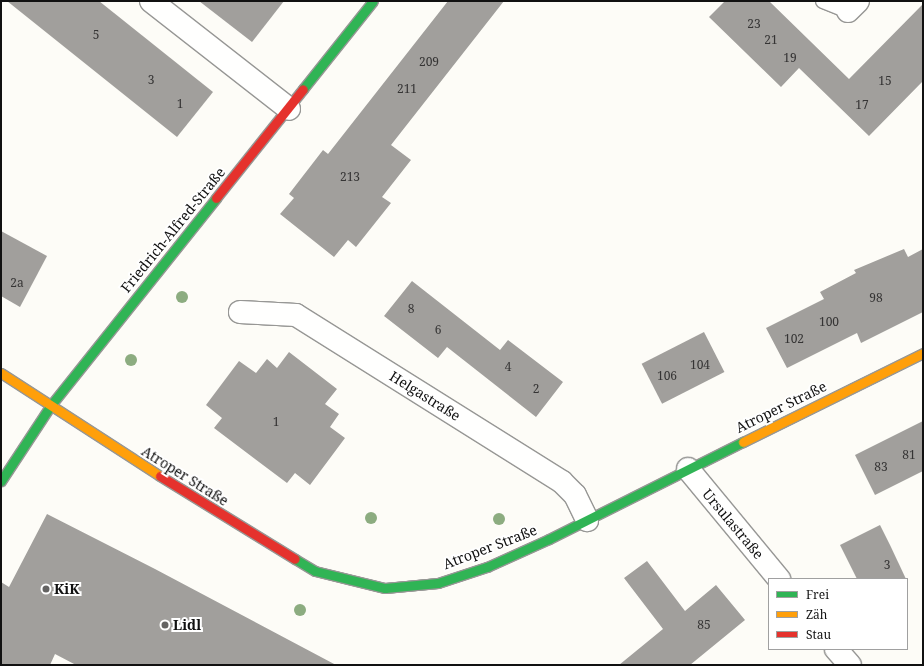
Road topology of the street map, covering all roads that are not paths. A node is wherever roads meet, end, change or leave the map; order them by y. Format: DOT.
graph roads {
  1 [pos="151,1"];
  2 [pos="373,1"];
  3 [pos="822,1"];
  4 [pos="853,6"];
  5 [pos="289,109"];
  6 [pos="240,312"];
  7 [pos="923,353"];
  8 [pos="1,372"];
  9 [pos="51,405"];
  10 [pos="688,469"];
  11 [pos="1,481"];
  12 [pos="587,520"];
  13 [pos="778,578"];
  14 [pos="837,650"];
  15 [pos="850,665"];
  1 -- 5 [label="street"];
  2 -- 5 [label="street, Friedrich-Alfred-Straße"];
  3 -- 4 [label="lane"];
  5 -- 9 [label="street, Friedrich-Alfred-Straße"];
  6 -- 12 [label="street, Helgastraße"];
  7 -- 10 [label="street, Atroper Straße"];
  8 -- 9 [label="street, Atroper Straße"];
  9 -- 11 [label="street, Friedrich-Alfred-Straße"];
  9 -- 12 [label="street, Atroper Straße"];
  10 -- 12 [label="street, Atroper Straße"];
  10 -- 13 [label="street, Ursulastraße"];
  14 -- 15 [label="street"];
}
